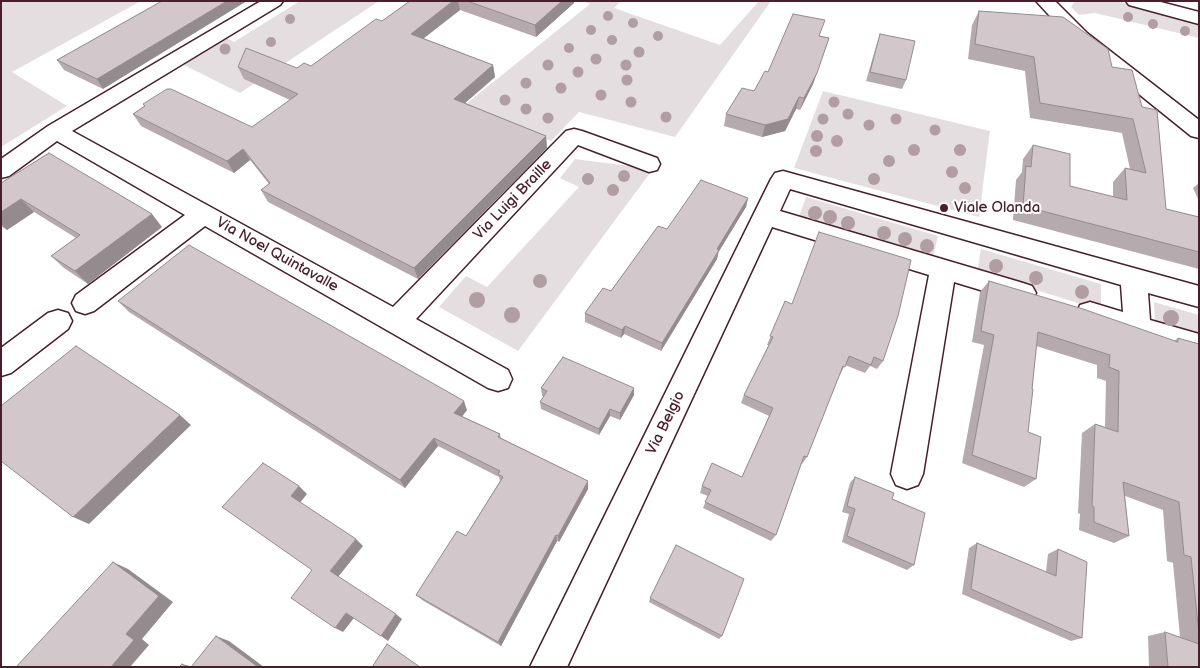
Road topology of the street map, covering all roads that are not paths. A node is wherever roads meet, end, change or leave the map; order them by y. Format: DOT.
graph roads {
  1 [pos="274,1"];
  2 [pos="1045,1"];
  3 [pos="1136,1"];
  4 [pos="1157,1"];
  5 [pos="1065,10"];
  6 [pos="1199,18"];
  7 [pos="56,131"];
  8 [pos="1199,131"];
  9 [pos="649,164"];
  10 [pos="1,170"];
  11 [pos="203,214"];
  12 [pos="766,216"];
  13 [pos="964,230"];
  14 [pos="950,271"];
  15 [pos="1134,278"];
  16 [pos="1199,296"];
  17 [pos="1042,299"];
  18 [pos="85,303"];
  19 [pos="1070,307"];
  20 [pos="58,321"];
  21 [pos="396,322"];
  22 [pos="1137,328"];
  23 [pos="1199,346"];
  24 [pos="1,364"];
  25 [pos="498,379"];
  26 [pos="907,474"];
  27 [pos="548,667"];
  1 -- 7 [label="street"];
  2 -- 5 [label="street"];
  3 -- 6 [label="street"];
  4 -- 6 [label="street"];
  5 -- 8 [label="street"];
  7 -- 10 [label="street"];
  7 -- 11 [label="street, Via Noel Quintavalle"];
  9 -- 21 [label="street, Via Luigi Braille"];
  11 -- 18 [label="street"];
  11 -- 21 [label="street, Via Noel Quintavalle"];
  12 -- 13 [label="street, Via Belgio"];
  12 -- 14 [label="street"];
  12 -- 27 [label="street, Via Belgio"];
  13 -- 14 [label="street"];
  13 -- 15 [label="street"];
  14 -- 17 [label="street"];
  14 -- 26 [label="street"];
  15 -- 16 [label="street"];
  15 -- 22 [label="street"];
  19 -- 22 [label="street"];
  20 -- 24 [label="street"];
  21 -- 25 [label="street, Via Noel Quintavalle"];
  22 -- 23 [label="street"];
}
